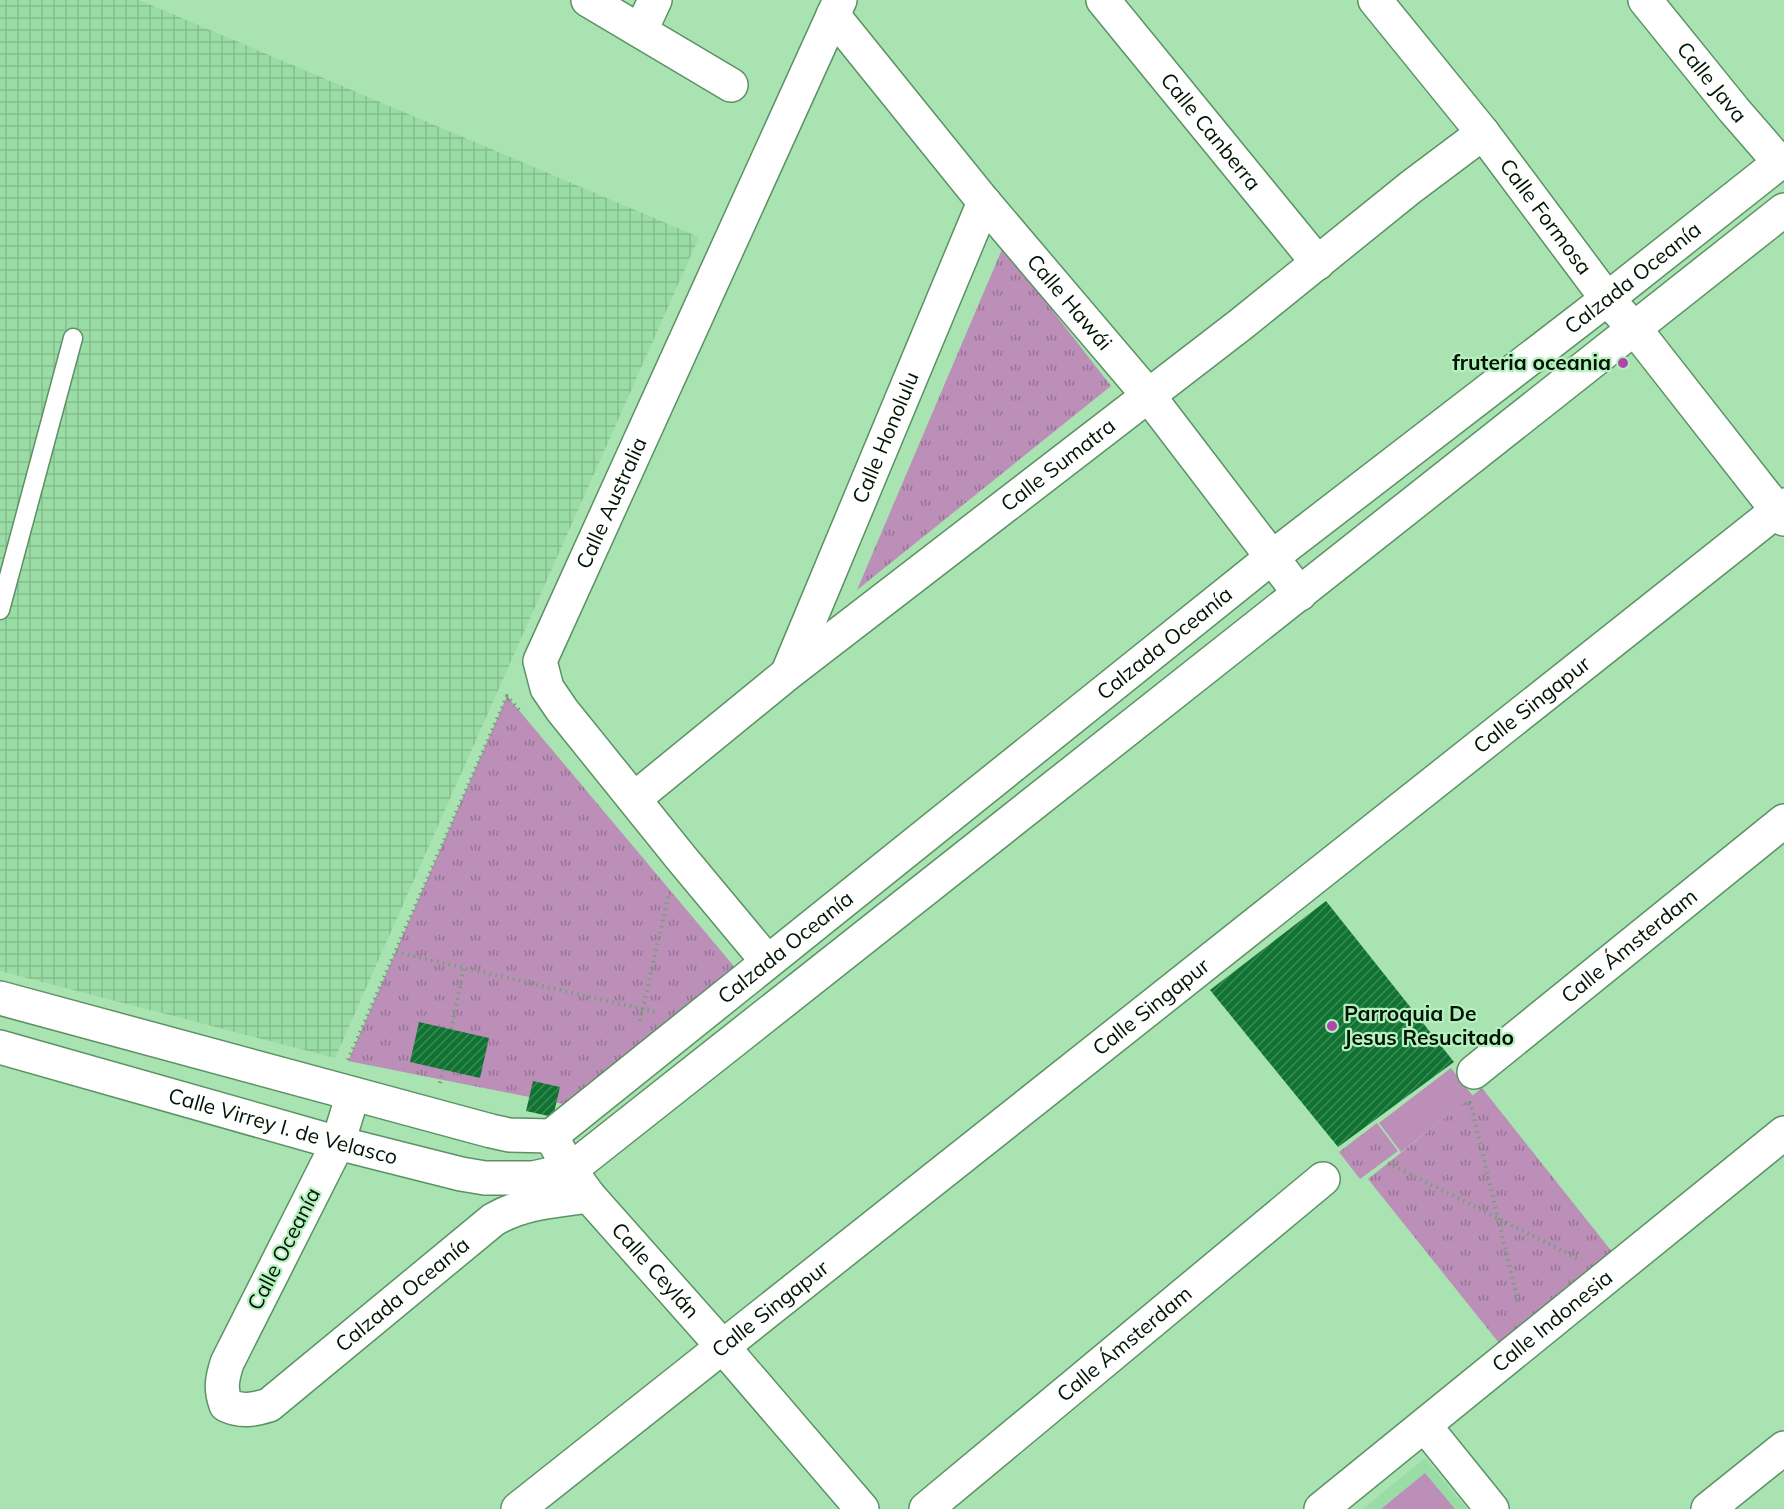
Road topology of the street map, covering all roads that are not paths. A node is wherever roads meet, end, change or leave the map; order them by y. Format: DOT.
graph roads {
  1 [pos="588,0"];
  2 [pos="655,0"];
  3 [pos="1102,0"];
  4 [pos="1375,0"];
  5 [pos="1646,0"];
  6 [pos="836,8"];
  7 [pos="640,30"];
  8 [pos="731,85"];
  9 [pos="1483,133"];
  10 [pos="1782,161"];
  11 [pos="984,202"];
  12 [pos="1784,210"];
  13 [pos="1318,263"];
  14 [pos="1607,299"];
  15 [pos="1635,329"];
  16 [pos="73,338"];
  17 [pos="1148,395"];
  18 [pos="1782,512"];
  19 [pos="1271,558"];
  20 [pos="1300,594"];
  21 [pos="0,610"];
  22 [pos="787,674"];
  23 [pos="634,799"];
  24 [pos="1784,821"];
  25 [pos="767,961"];
  26 [pos="0,999"];
  27 [pos="0,1047"];
  28 [pos="348,1082"];
  29 [pos="1472,1085"];
  30 [pos="1784,1133"];
  31 [pos="550,1136"];
  32 [pos="338,1143"];
  33 [pos="570,1170"];
  34 [pos="1323,1179"];
  35 [pos="589,1196"];
  36 [pos="723,1347"];
  37 [pos="226,1405"];
  38 [pos="1425,1426"];
  39 [pos="1784,1448"];
  40 [pos="518,1509"];
  41 [pos="862,1509"];
  42 [pos="926,1509"];
  43 [pos="1322,1509"];
  44 [pos="1492,1509"];
  45 [pos="1708,1509"];
  1 -- 7 [label="street"];
  2 -- 7 [label="street"];
  3 -- 13 [label="street, Calle Canberra"];
  4 -- 9 [label="street, Calle Formosa"];
  5 -- 10 [label="street, Calle Java"];
  6 -- 11 [label="street, Calle Hawái"];
  6 -- 23 [label="street, Calle Australia"];
  7 -- 8 [label="street"];
  9 -- 13 [label="street, Calle Sumatra"];
  9 -- 14 [label="street, Calle Formosa"];
  10 -- 14 [label="street, Calzada Oceanía"];
  11 -- 17 [label="street, Calle Hawái"];
  11 -- 22 [label="street, Calle Honolulu"];
  12 -- 15 [label="street, Calzada Oceanía"];
  13 -- 17 [label="street, Calle Sumatra"];
  14 -- 15 [label="street, Calle Formosa"];
  14 -- 19 [label="street, Calzada Oceanía"];
  15 -- 18 [label="street, Calle Formosa"];
  15 -- 20 [label="street, Calzada Oceanía"];
  16 -- 21 [label="lane"];
  17 -- 19 [label="street, Calle Hawái"];
  17 -- 22 [label="street, Calle Sumatra"];
  18 -- 36 [label="street, Calle Singapur"];
  19 -- 20 [label="street, Calle Hawái"];
  19 -- 25 [label="street, Calzada Oceanía"];
  20 -- 33 [label="street, Calzada Oceanía"];
  22 -- 23 [label="street, Calle Sumatra"];
  23 -- 25 [label="street, Calle Australia"];
  24 -- 29 [label="street, Calle Ámsterdam"];
  25 -- 31 [label="street, Calzada Oceanía"];
  26 -- 28 [label="street"];
  27 -- 32 [label="street, Calle Virrey I. de Velasco"];
  28 -- 31 [label="street"];
  28 -- 32 [label="street, Calle Oceanía"];
  30 -- 38 [label="street, Calle Indonesia"];
  31 -- 33 [label="street, Calle Ceylán"];
  32 -- 33 [label="street, Calle Virrey I. de Velasco"];
  32 -- 37 [label="street, Calle Oceanía"];
  33 -- 35 [label="street, Calle Ceylán"];
  34 -- 42 [label="street, Calle Ámsterdam"];
  35 -- 36 [label="street, Calle Ceylán"];
  35 -- 37 [label="street, Calzada Oceanía"];
  36 -- 40 [label="street, Calle Singapur"];
  36 -- 41 [label="street, Calle Ceylán"];
  38 -- 43 [label="street, Calle Indonesia"];
  38 -- 44 [label="street"];
  39 -- 45 [label="street"];
}
